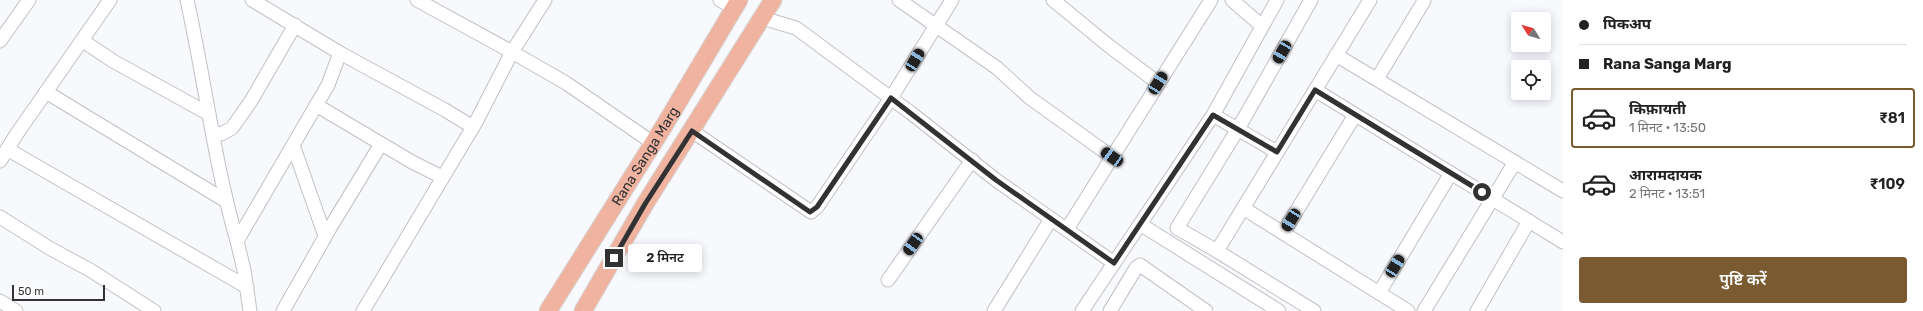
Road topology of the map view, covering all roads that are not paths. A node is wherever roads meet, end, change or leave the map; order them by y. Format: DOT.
graph roads {
  1 [pos="110,0"];
  2 [pos="187,0"];
  3 [pos="252,0"];
  4 [pos="417,0"];
  5 [pos="545,0"];
  6 [pos="773,0"];
  7 [pos="899,0"];
  8 [pos="952,0"];
  9 [pos="1053,0"];
  10 [pos="1211,0"];
  11 [pos="1232,0"];
  12 [pos="1277,0"];
  13 [pos="1311,0"];
  14 [pos="1370,0"];
  15 [pos="25,1"];
  16 [pos="1424,1"];
  17 [pos="731,3"];
  18 [pos="762,18"];
  19 [pos="295,25"];
  20 [pos="936,26"];
  21 [pos="1262,26"];
  22 [pos="83,41"];
  23 [pos="0,42"];
  24 [pos="512,52"];
  25 [pos="340,53"];
  26 [pos="1336,55"];
  27 [pos="1377,79"];
  28 [pos="1158,83"];
  29 [pos="1315,90"];
  30 [pos="46,92"];
  31 [pos="891,98"];
  32 [pos="316,105"];
  33 [pos="210,114"];
  34 [pos="1213,115"];
  35 [pos="1355,115"];
  36 [pos="473,127"];
  37 [pos="1238,129"];
  38 [pos="692,131"];
  39 [pos="213,132"];
  40 [pos="653,143"];
  41 [pos="381,144"];
  42 [pos="293,145"];
  43 [pos="7,149"];
  44 [pos="1277,152"];
  45 [pos="1112,157"];
  46 [pos="972,160"];
  47 [pos="0,161"];
  48 [pos="1515,162"];
  49 [pos="1451,173"];
  50 [pos="442,177"];
  51 [pos="1563,191"];
  52 [pos="1493,199"];
  53 [pos="226,201"];
  54 [pos="1242,208"];
  55 [pos="0,217"];
  56 [pos="1051,219"];
  57 [pos="1529,221"];
  58 [pos="1140,224"];
  59 [pos="1067,229"];
  60 [pos="1283,234"];
  61 [pos="325,236"];
  62 [pos="237,241"];
  63 [pos="1563,242"];
  64 [pos="1217,251"];
  65 [pos="1114,263"];
  66 [pos="888,280"];
  67 [pos="247,287"];
  68 [pos="1379,293"];
  69 [pos="0,301"];
  70 [pos="16,311"];
  71 [pos="154,311"];
  72 [pos="250,311"];
  73 [pos="283,311"];
  74 [pos="363,311"];
  75 [pos="548,311"];
  76 [pos="583,311"];
  77 [pos="994,311"];
  78 [pos="1082,311"];
  79 [pos="1110,311"];
  80 [pos="1206,311"];
  81 [pos="1279,311"];
  82 [pos="1314,311"];
  83 [pos="1408,311"];
  84 [pos="1424,311"];
  85 [pos="1477,311"];
  1 -- 22 [label="street"];
  2 -- 33 [label="street"];
  3 -- 19 [label="street"];
  4 -- 24 [label="street"];
  5 -- 24 [label="street"];
  6 -- 18 [label="main road, Rana Sanga Marg"];
  7 -- 20 [label="street"];
  8 -- 20 [label="street"];
  9 -- 28 [label="street"];
  10 -- 28 [label="street"];
  11 -- 21 [label="street"];
  12 -- 21 [label="street"];
  13 -- 37 [label="street"];
  14 -- 26 [label="street"];
  15 -- 23 [label="street"];
  16 -- 27 [label="street"];
  17 -- 40 [label="main road, Rana Sanga Marg"];
  18 -- 31 [label="street"];
  18 -- 38 [label="main road, Rana Sanga Marg"];
  19 -- 25 [label="street"];
  19 -- 39 [label="street"];
  20 -- 31 [label="street"];
  20 -- 45 [label="street"];
  21 -- 34 [label="street"];
  22 -- 30 [label="street"];
  22 -- 33 [label="street"];
  24 -- 36 [label="street"];
  24 -- 40 [label="street"];
  25 -- 32 [label="street"];
  25 -- 36 [label="street"];
  26 -- 27 [label="street"];
  26 -- 29 [label="street"];
  27 -- 48 [label="street"];
  28 -- 45 [label="street"];
  29 -- 35 [label="street"];
  29 -- 44 [label="street"];
  30 -- 43 [label="street"];
  30 -- 53 [label="street"];
  31 -- 38 [label="street"];
  31 -- 46 [label="street"];
  32 -- 41 [label="street"];
  32 -- 42 [label="street"];
  33 -- 39 [label="street"];
  34 -- 37 [label="street"];
  34 -- 58 [label="street"];
  35 -- 49 [label="street"];
  35 -- 60 [label="street"];
  36 -- 50 [label="street"];
  37 -- 44 [label="street"];
  37 -- 64 [label="street"];
  38 -- 76 [label="main road, Rana Sanga Marg"];
  39 -- 53 [label="street"];
  40 -- 75 [label="main road, Rana Sanga Marg"];
  41 -- 50 [label="street"];
  41 -- 61 [label="street"];
  42 -- 61 [label="street"];
  42 -- 62 [label="street"];
  43 -- 47 [label="street"];
  43 -- 67 [label="street"];
  44 -- 54 [label="street"];
  45 -- 59 [label="street"];
  46 -- 56 [label="street"];
  46 -- 66 [label="street"];
  48 -- 51 [label="street"];
  48 -- 52 [label="street"];
  49 -- 52 [label="street"];
  49 -- 68 [label="street"];
  50 -- 74 [label="street"];
  52 -- 57 [label="street"];
  52 -- 84 [label="street"];
  53 -- 62 [label="street"];
  54 -- 60 [label="street"];
  54 -- 64 [label="street"];
  55 -- 71 [label="street"];
  56 -- 59 [label="street"];
  56 -- 77 [label="street"];
  57 -- 63 [label="street"];
  57 -- 85 [label="street"];
  58 -- 65 [label="street"];
  58 -- 81 [label="street"];
  59 -- 65 [label="street"];
  60 -- 68 [label="street"];
  61 -- 73 [label="street"];
  62 -- 67 [label="street"];
  64 -- 82 [label="street"];
  65 -- 78 [label="street"];
  67 -- 72 [label="street"];
  68 -- 83 [label="street"];
  69 -- 70 [label="street"];
  79 -- 80 [label="street"];
}
